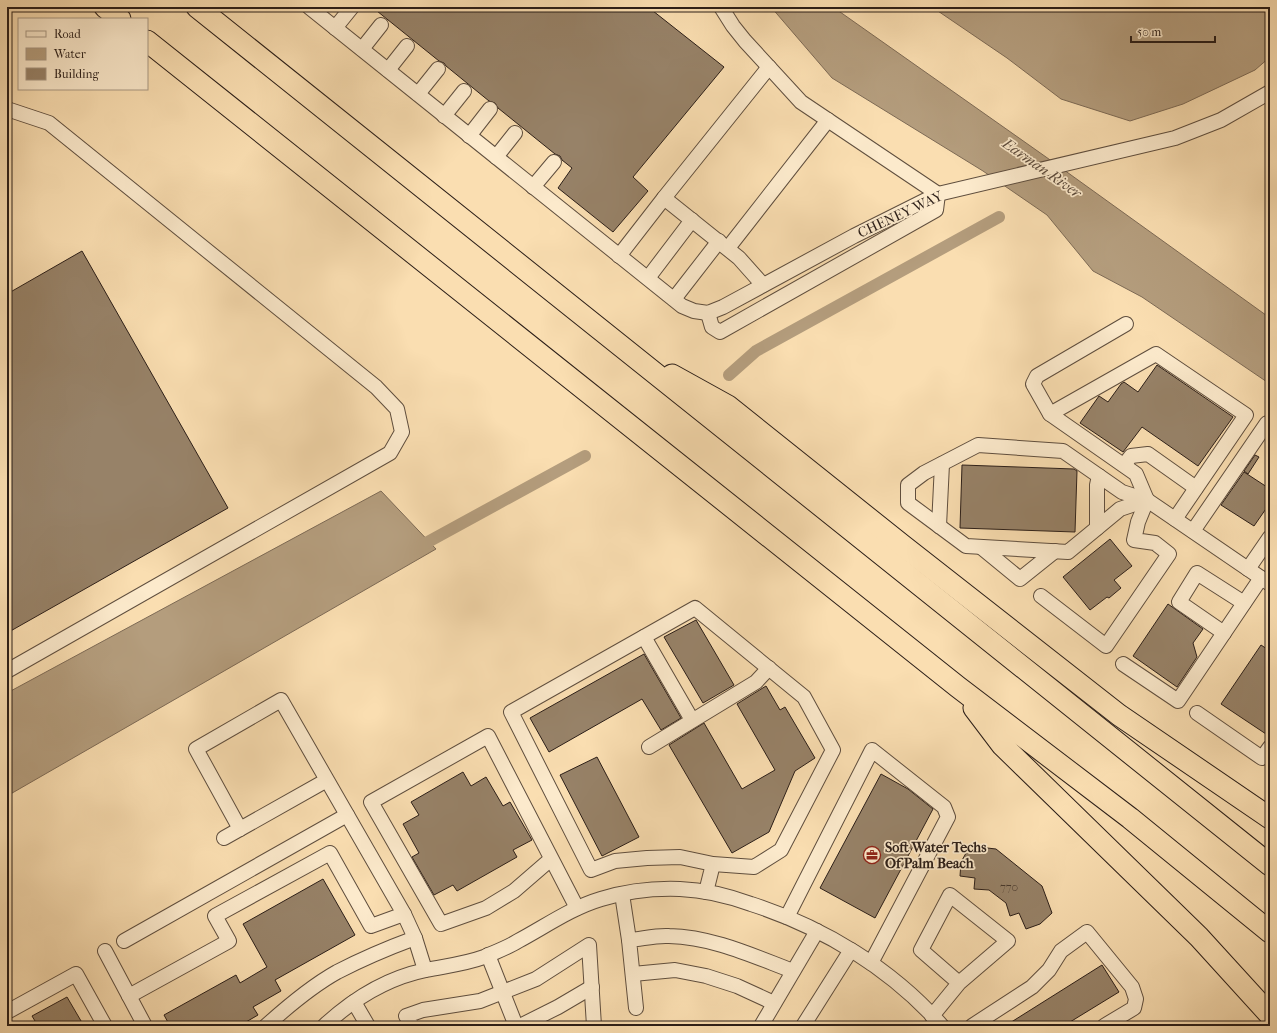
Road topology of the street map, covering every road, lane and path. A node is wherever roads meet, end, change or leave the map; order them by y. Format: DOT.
graph roads {
  1 [pos="104,7"];
  2 [pos="197,7"];
  3 [pos="352,7"];
  4 [pos="721,7"];
  5 [pos="311,8"];
  6 [pos="119,18"];
  7 [pos="381,25"];
  8 [pos="335,28"];
  9 [pos="148,42"];
  10 [pos="407,46"];
  11 [pos="362,49"];
  12 [pos="769,67"];
  13 [pos="438,69"];
  14 [pos="388,70"];
  15 [pos="464,91"];
  16 [pos="1270,92"];
  17 [pos="418,94"];
  18 [pos="7,109"];
  19 [pos="490,109"];
  20 [pos="444,116"];
  21 [pos="828,120"];
  22 [pos="515,133"];
  23 [pos="469,136"];
  24 [pos="496,157"];
  25 [pos="554,162"];
  26 [pos="533,187"];
  27 [pos="938,194"];
  28 [pos="664,198"];
  29 [pos="692,220"];
  30 [pos="723,245"];
  31 [pos="619,256"];
  32 [pos="648,278"];
  33 [pos="763,285"];
  34 [pos="674,299"];
  35 [pos="708,313"];
  36 [pos="1126,324"];
  37 [pos="620,347"];
  38 [pos="1050,414"];
  39 [pos="1270,424"];
  40 [pos="942,464"];
  41 [pos="1124,465"];
  42 [pos="1100,476"];
  43 [pos="1196,488"];
  44 [pos="1147,500"];
  45 [pos="1175,519"];
  46 [pos="939,526"];
  47 [pos="1097,528"];
  48 [pos="1193,531"];
  49 [pos="1270,537"];
  50 [pos="981,547"];
  51 [pos="1055,552"];
  52 [pos="1248,569"];
  53 [pos="1266,581"];
  54 [pos="1041,596"];
  55 [pos="1244,603"];
  56 [pos="1224,632"];
  57 [pos="644,637"];
  58 [pos="1123,664"];
  59 [pos="768,668"];
  60 [pos="7,671"];
  61 [pos="958,687"];
  62 [pos="1197,713"];
  63 [pos="692,720"];
  64 [pos="648,747"];
  65 [pos="1270,747"];
  66 [pos="327,780"];
  67 [pos="347,815"];
  68 [pos="1270,818"];
  69 [pos="240,829"];
  70 [pos="224,838"];
  71 [pos="551,858"];
  72 [pos="713,864"];
  73 [pos="1270,865"];
  74 [pos="706,892"];
  75 [pos="622,894"];
  76 [pos="204,896"];
  77 [pos="577,908"];
  78 [pos="404,914"];
  79 [pos="215,916"];
  80 [pos="787,917"];
  81 [pos="817,931"];
  82 [pos="1270,932"];
  83 [pos="415,938"];
  84 [pos="629,940"];
  85 [pos="124,941"];
  86 [pos="851,950"];
  87 [pos="105,951"];
  88 [pos="488,955"];
  89 [pos="871,964"];
  90 [pos="426,970"];
  91 [pos="793,971"];
  92 [pos="633,974"];
  93 [pos="959,983"];
  94 [pos="592,987"];
  95 [pos="503,992"];
  96 [pos="129,996"];
  97 [pos="354,1002"];
  98 [pos="774,1003"];
  99 [pos="636,1008"];
  100 [pos="7,1012"];
  101 [pos="1270,1015"];
  102 [pos="932,1016"];
  103 [pos="268,1025"];
  104 [pos="105,1026"];
  105 [pos="145,1026"];
  106 [pos="324,1026"];
  107 [pos="368,1026"];
  108 [pos="412,1026"];
  109 [pos="516,1026"];
  110 [pos="520,1026"];
  111 [pos="594,1026"];
  112 [pos="761,1026"];
  113 [pos="803,1026"];
  114 [pos="942,1026"];
  115 [pos="972,1026"];
  116 [pos="1104,1026"];
  1 -- 6 [label="highway"];
  2 -- 37 [label="highway"];
  3 -- 8 [label="street"];
  4 -- 12 [label="street"];
  5 -- 8 [label="street"];
  7 -- 11 [label="street"];
  8 -- 11 [label="street"];
  9 -- 61 [label="highway"];
  10 -- 14 [label="street"];
  11 -- 14 [label="street"];
  12 -- 21 [label="street"];
  12 -- 28 [label="street"];
  13 -- 17 [label="street"];
  14 -- 17 [label="street"];
  15 -- 20 [label="street"];
  16 -- 27 [label="street, CHENEY WAY"];
  17 -- 20 [label="street"];
  18 -- 60 [label="street"];
  19 -- 23 [label="street"];
  20 -- 23 [label="street"];
  21 -- 27 [label="street"];
  21 -- 30 [label="street"];
  22 -- 24 [label="street"];
  23 -- 24 [label="street"];
  24 -- 26 [label="street"];
  25 -- 26 [label="street"];
  26 -- 31 [label="street"];
  27 -- 33 [label="street, CHENEY WAY"];
  27 -- 35 [label="street"];
  28 -- 29 [label="street"];
  28 -- 31 [label="street"];
  29 -- 30 [label="street"];
  29 -- 32 [label="street"];
  30 -- 33 [label="street"];
  30 -- 34 [label="street"];
  31 -- 32 [label="street"];
  32 -- 34 [label="street"];
  33 -- 35 [label="street, CHENEY WAY"];
  34 -- 35 [label="street"];
  36 -- 38 [label="street"];
  37 -- 68 [label="highway"];
  37 -- 73 [label="highway"];
  38 -- 41 [label="street"];
  38 -- 43 [label="street"];
  39 -- 48 [label="street"];
  40 -- 42 [label="street"];
  40 -- 46 [label="street"];
  40 -- 46 [label="street"];
  41 -- 43 [label="street"];
  41 -- 44 [label="street"];
  42 -- 44 [label="street"];
  42 -- 47 [label="street"];
  43 -- 45 [label="street"];
  44 -- 45 [label="street"];
  44 -- 47 [label="street"];
  44 -- 54 [label="street"];
  45 -- 48 [label="street"];
  46 -- 50 [label="street"];
  47 -- 51 [label="street"];
  48 -- 52 [label="street"];
  49 -- 52 [label="street"];
  50 -- 51 [label="street"];
  50 -- 51 [label="street"];
  52 -- 53 [label="street"];
  53 -- 55 [label="street"];
  55 -- 56 [label="street"];
  55 -- 56 [label="street"];
  56 -- 58 [label="street"];
  57 -- 59 [label="street"];
  57 -- 63 [label="street"];
  57 -- 72 [label="street"];
  59 -- 63 [label="street"];
  59 -- 72 [label="street"];
  61 -- 82 [label="highway"];
  61 -- 101 [label="highway"];
  62 -- 65 [label="street"];
  63 -- 64 [label="street"];
  66 -- 67 [label="street"];
  66 -- 69 [label="street"];
  66 -- 69 [label="street"];
  67 -- 76 [label="street"];
  67 -- 78 [label="street"];
  69 -- 70 [label="street"];
  71 -- 71 [label="street"];
  71 -- 77 [label="street"];
  72 -- 74 [label="street"];
  74 -- 75 [label="street"];
  74 -- 80 [label="street"];
  75 -- 77 [label="street"];
  75 -- 84 [label="street"];
  76 -- 79 [label="street"];
  76 -- 85 [label="street"];
  77 -- 88 [label="street"];
  78 -- 79 [label="street"];
  78 -- 83 [label="street"];
  79 -- 96 [label="street"];
  80 -- 81 [label="street"];
  80 -- 89 [label="street"];
  81 -- 86 [label="street"];
  81 -- 91 [label="street"];
  83 -- 90 [label="street"];
  83 -- 103 [label="street"];
  84 -- 91 [label="street"];
  84 -- 92 [label="street"];
  86 -- 89 [label="street"];
  86 -- 113 [label="street"];
  87 -- 96 [label="street"];
  88 -- 90 [label="street"];
  88 -- 95 [label="street"];
  89 -- 102 [label="street"];
  90 -- 97 [label="street"];
  91 -- 98 [label="street"];
  92 -- 98 [label="street"];
  92 -- 99 [label="street"];
  93 -- 93 [label="street"];
  93 -- 102 [label="street"];
  94 -- 95 [label="street"];
  94 -- 110 [label="street"];
  94 -- 111 [label="street"];
  95 -- 108 [label="street"];
  95 -- 109 [label="street"];
  96 -- 105 [label="street"];
  97 -- 106 [label="street"];
  97 -- 107 [label="street"];
  98 -- 112 [label="street"];
  100 -- 104 [label="street"];
  102 -- 114 [label="street"];
  115 -- 116 [label="street"];
}
